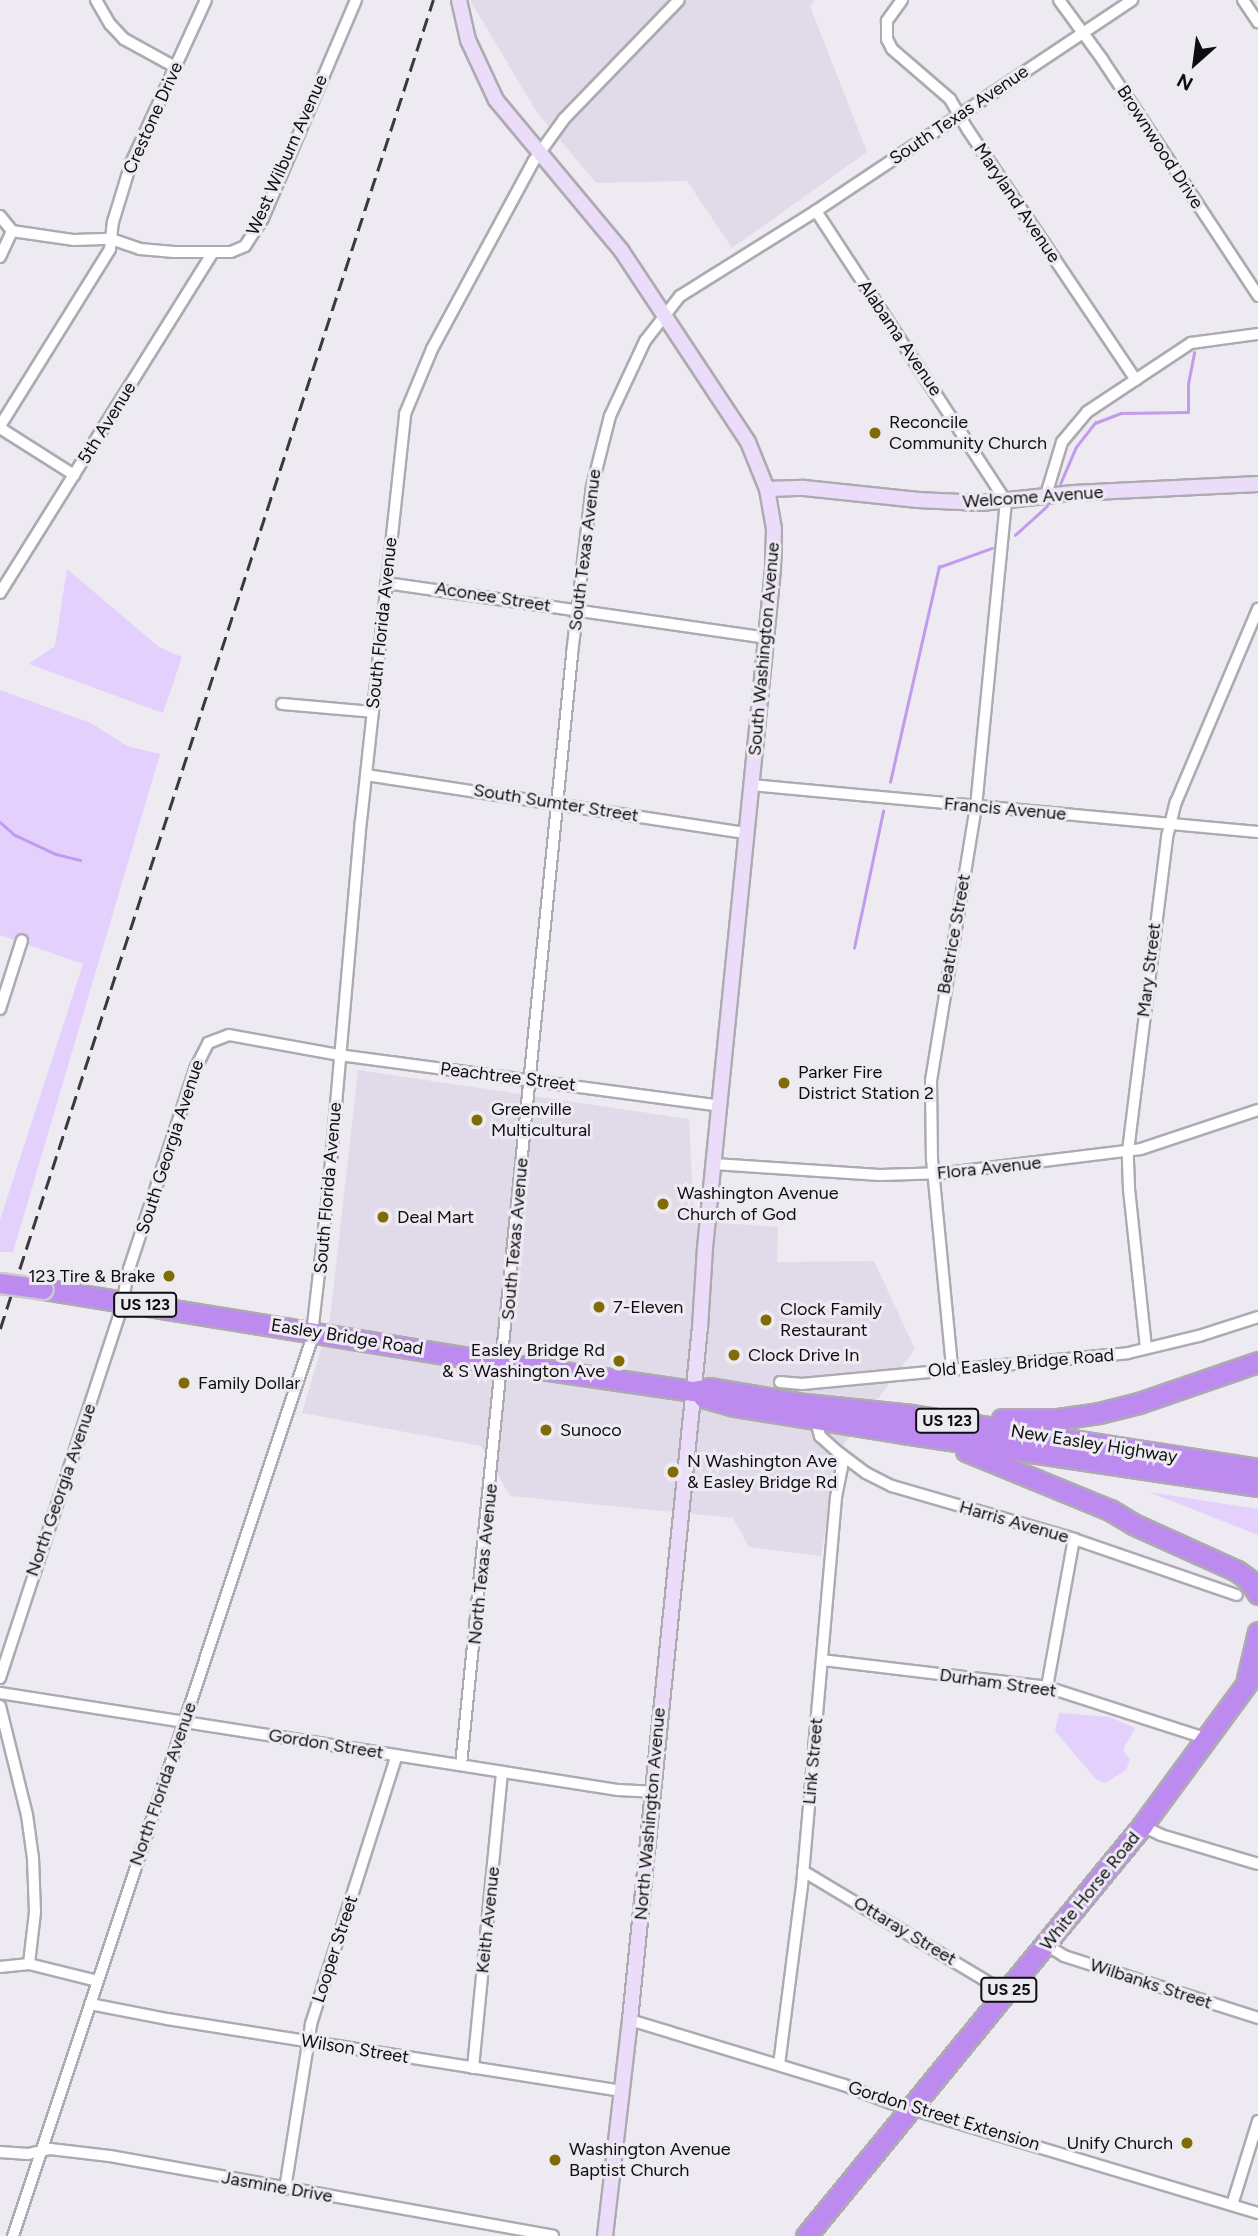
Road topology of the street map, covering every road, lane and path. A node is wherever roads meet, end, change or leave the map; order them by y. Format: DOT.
graph roads {
  1 [pos="96,0"];
  2 [pos="206,0"];
  3 [pos="356,0"];
  4 [pos="459,0"];
  5 [pos="679,0"];
  6 [pos="902,0"];
  7 [pos="1059,0"];
  8 [pos="1132,0"];
  9 [pos="1243,0"];
  10 [pos="1258,22"];
  11 [pos="1083,32"];
  12 [pos="175,67"];
  13 [pos="959,114"];
  14 [pos="540,153"];
  15 [pos="816,211"];
  16 [pos="0,216"];
  17 [pos="12,231"];
  18 [pos="111,239"];
  19 [pos="213,252"];
  20 [pos="0,257"];
  21 [pos="1258,296"];
  22 [pos="664,314"];
  23 [pos="1258,334"];
  24 [pos="1136,380"];
  25 [pos="0,427"];
  26 [pos="74,475"];
  27 [pos="1258,484"];
  28 [pos="767,489"];
  29 [pos="1046,495"];
  30 [pos="1006,501"];
  31 [pos="386,583"];
  32 [pos="0,593"];
  33 [pos="1258,609"];
  34 [pos="578,610"];
  35 [pos="766,638"];
  36 [pos="282,704"];
  37 [pos="373,712"];
  38 [pos="366,775"];
  39 [pos="751,785"];
  40 [pos="558,804"];
  41 [pos="976,806"];
  42 [pos="1170,823"];
  43 [pos="1258,832"];
  44 [pos="747,833"];
  45 [pos="22,940"];
  46 [pos="0,1009"];
  47 [pos="339,1055"];
  48 [pos="530,1080"];
  49 [pos="719,1106"];
  50 [pos="1258,1110"];
  51 [pos="1128,1151"];
  52 [pos="713,1164"];
  53 [pos="934,1174"];
  54 [pos="0,1283"];
  55 [pos="121,1301"];
  56 [pos="1258,1317"];
  57 [pos="312,1332"];
  58 [pos="1146,1348"];
  59 [pos="503,1362"];
  60 [pos="1258,1362"];
  61 [pos="952,1368"];
  62 [pos="780,1382"];
  63 [pos="693,1391"];
  64 [pos="810,1411"];
  65 [pos="885,1412"];
  66 [pos="903,1433"];
  67 [pos="844,1457"];
  68 [pos="1258,1469"];
  69 [pos="1258,1486"];
  70 [pos="1119,1516"];
  71 [pos="1074,1539"];
  72 [pos="1258,1574"];
  73 [pos="1258,1594"];
  74 [pos="1237,1595"];
  75 [pos="1258,1632"];
  76 [pos="822,1660"];
  77 [pos="1258,1668"];
  78 [pos="0,1678"];
  79 [pos="1047,1687"];
  80 [pos="1252,1687"];
  81 [pos="0,1693"];
  82 [pos="0,1706"];
  83 [pos="184,1722"];
  84 [pos="1208,1739"];
  85 [pos="397,1755"];
  86 [pos="461,1765"];
  87 [pos="502,1772"];
  88 [pos="652,1792"];
  89 [pos="1142,1826"];
  90 [pos="1258,1864"];
  91 [pos="803,1871"];
  92 [pos="1046,1945"];
  93 [pos="29,1964"];
  94 [pos="0,1967"];
  95 [pos="97,1981"];
  96 [pos="1006,1993"];
  97 [pos="90,2004"];
  98 [pos="1258,2018"];
  99 [pos="630,2020"];
  100 [pos="309,2042"];
  101 [pos="779,2065"];
  102 [pos="473,2068"];
  103 [pos="620,2091"];
  104 [pos="911,2108"];
  105 [pos="1258,2121"];
  106 [pos="40,2150"];
  107 [pos="0,2152"];
  108 [pos="285,2189"];
  109 [pos="1232,2205"];
  110 [pos="1258,2213"];
  111 [pos="13,2236"];
  112 [pos="553,2236"];
  113 [pos="604,2236"];
  114 [pos="806,2236"];
  1 -- 12 [label="street"];
  2 -- 12 [label="street, Crestone Drive"];
  3 -- 19 [label="street, West Wilburn Avenue"];
  4 -- 14 [label="main road, South Washington Avenue"];
  5 -- 14 [label="street, South Florida Avenue"];
  6 -- 13 [label="street, Maryland Avenue"];
  7 -- 11 [label="street, Brownwood Drive"];
  8 -- 11 [label="street, South Texas Avenue"];
  9 -- 10 [label="street"];
  11 -- 13 [label="street, South Texas Avenue"];
  11 -- 21 [label="street, Brownwood Drive"];
  12 -- 18 [label="street, Crestone Drive"];
  13 -- 15 [label="street, South Texas Avenue"];
  13 -- 24 [label="street, Maryland Avenue"];
  14 -- 22 [label="main road, South Washington Avenue"];
  14 -- 31 [label="street, South Florida Avenue"];
  15 -- 22 [label="street, South Texas Avenue"];
  15 -- 30 [label="street, Alabama Avenue"];
  16 -- 17 [label="street"];
  17 -- 18 [label="street, West Wilburn Avenue"];
  17 -- 20 [label="street"];
  18 -- 19 [label="street, West Wilburn Avenue"];
  18 -- 25 [label="street, Crestone Drive"];
  19 -- 26 [label="street, 5th Avenue"];
  22 -- 28 [label="main road, South Washington Avenue"];
  22 -- 34 [label="street, South Texas Avenue"];
  23 -- 24 [label="street"];
  24 -- 29 [label="street"];
  25 -- 26 [label="street"];
  26 -- 32 [label="street, 5th Avenue"];
  27 -- 29 [label="main road, Welcome Avenue"];
  28 -- 30 [label="main road, Welcome Avenue"];
  28 -- 35 [label="main road, South Washington Avenue"];
  29 -- 30 [label="main road, Welcome Avenue"];
  30 -- 41 [label="street, Beatrice Street"];
  31 -- 34 [label="street, Aconee Street"];
  31 -- 37 [label="street, South Florida Avenue"];
  33 -- 42 [label="street, Mary Street"];
  34 -- 35 [label="street, Aconee Street"];
  34 -- 40 [label="street, South Texas Avenue"];
  35 -- 39 [label="main road, South Washington Avenue"];
  36 -- 37 [label="street"];
  37 -- 38 [label="street, South Florida Avenue"];
  38 -- 40 [label="street, South Sumter Street"];
  38 -- 47 [label="street, South Florida Avenue"];
  39 -- 41 [label="street, Francis Avenue"];
  39 -- 44 [label="main road, South Washington Avenue"];
  40 -- 44 [label="street, South Sumter Street"];
  40 -- 48 [label="street, South Texas Avenue"];
  41 -- 42 [label="street, Francis Avenue"];
  41 -- 53 [label="street, Beatrice Street"];
  42 -- 43 [label="street, Francis Avenue"];
  42 -- 51 [label="street, Mary Street"];
  44 -- 49 [label="main road, South Washington Avenue"];
  45 -- 46 [label="street"];
  47 -- 48 [label="street, Peachtree Street"];
  47 -- 55 [label="street, South Georgia Avenue"];
  47 -- 57 [label="street, South Florida Avenue"];
  48 -- 49 [label="street, Peachtree Street"];
  48 -- 59 [label="street, South Texas Avenue"];
  49 -- 52 [label="main road, South Washington Avenue"];
  50 -- 51 [label="street, Flora Avenue"];
  51 -- 53 [label="street, Flora Avenue"];
  51 -- 58 [label="street, Mary Street"];
  52 -- 53 [label="street, Flora Avenue"];
  52 -- 63 [label="main road, South Washington Avenue"];
  53 -- 61 [label="street, Beatrice Street"];
  54 -- 55 [label="highway, Easley Bridge Road / US 123, bridge"];
  55 -- 57 [label="highway, Easley Bridge Road / US 123"];
  55 -- 78 [label="street, North Georgia Avenue"];
  56 -- 58 [label="street, Old Easley Bridge Road"];
  57 -- 59 [label="highway, Easley Bridge Road / US 123"];
  57 -- 83 [label="street, North Florida Avenue"];
  58 -- 61 [label="street, Old Easley Bridge Road"];
  59 -- 63 [label="highway, Easley Bridge Road / US 123"];
  59 -- 86 [label="street, North Texas Avenue"];
  60 -- 65 [label="highway"];
  61 -- 62 [label="street, Old Easley Bridge Road"];
  63 -- 64 [label="highway, Easley Bridge Road / US 123"];
  63 -- 88 [label="main road, North Washington Avenue"];
  64 -- 65 [label="highway, New Easley Highway / US 123"];
  64 -- 66 [label="highway, New Easley Highway / US 123"];
  64 -- 67 [label="street, Harris Avenue"];
  65 -- 68 [label="highway, New Easley Highway / US 123"];
  66 -- 69 [label="highway, New Easley Highway / US 123"];
  66 -- 70 [label="highway"];
  67 -- 71 [label="street, Harris Avenue"];
  67 -- 76 [label="street, Link Street"];
  70 -- 72 [label="highway"];
  70 -- 73 [label="highway"];
  71 -- 74 [label="street, Harris Avenue"];
  71 -- 79 [label="street"];
  75 -- 80 [label="highway"];
  76 -- 79 [label="street, Durham Street"];
  76 -- 91 [label="street, Link Street"];
  77 -- 80 [label="highway, White Horse Road / US 25"];
  79 -- 84 [label="street, Durham Street"];
  80 -- 84 [label="highway, White Horse Road / US 25"];
  81 -- 83 [label="street, Gordon Street"];
  82 -- 93 [label="street"];
  83 -- 85 [label="street, Gordon Street"];
  83 -- 95 [label="street, North Florida Avenue"];
  84 -- 89 [label="highway, White Horse Road / US 25"];
  85 -- 86 [label="street, Gordon Street"];
  85 -- 100 [label="street, Looper Street"];
  86 -- 87 [label="street, Gordon Street"];
  87 -- 88 [label="street, Gordon Street"];
  87 -- 102 [label="street, Keith Avenue"];
  88 -- 99 [label="main road, North Washington Avenue"];
  89 -- 90 [label="street"];
  89 -- 92 [label="highway, White Horse Road / US 25"];
  91 -- 96 [label="street, Ottaray Street"];
  91 -- 101 [label="street, Link Street"];
  92 -- 96 [label="highway, White Horse Road / US 25"];
  92 -- 98 [label="street, Wilbanks Street"];
  93 -- 94 [label="street"];
  93 -- 95 [label="street"];
  95 -- 97 [label="street, North Florida Avenue"];
  96 -- 104 [label="highway, White Horse Road / US 25"];
  97 -- 100 [label="street, Wilson Street"];
  97 -- 106 [label="street, North Florida Avenue"];
  99 -- 101 [label="street, Gordon Street Extension"];
  99 -- 103 [label="main road, North Washington Avenue"];
  100 -- 102 [label="street, Wilson Street"];
  100 -- 108 [label="street, Looper Street"];
  101 -- 104 [label="street, Gordon Street Extension"];
  102 -- 103 [label="street, Wilson Street"];
  103 -- 113 [label="main road, North Washington Avenue"];
  104 -- 109 [label="street, Gordon Street Extension"];
  104 -- 114 [label="highway, White Horse Road / US 25"];
  105 -- 109 [label="street"];
  106 -- 107 [label="street, Jasmine Drive"];
  106 -- 108 [label="street, Jasmine Drive"];
  106 -- 111 [label="street, North Florida Avenue"];
  108 -- 112 [label="street, Jasmine Drive"];
  109 -- 110 [label="street, Gordon Street Extension"];
}
